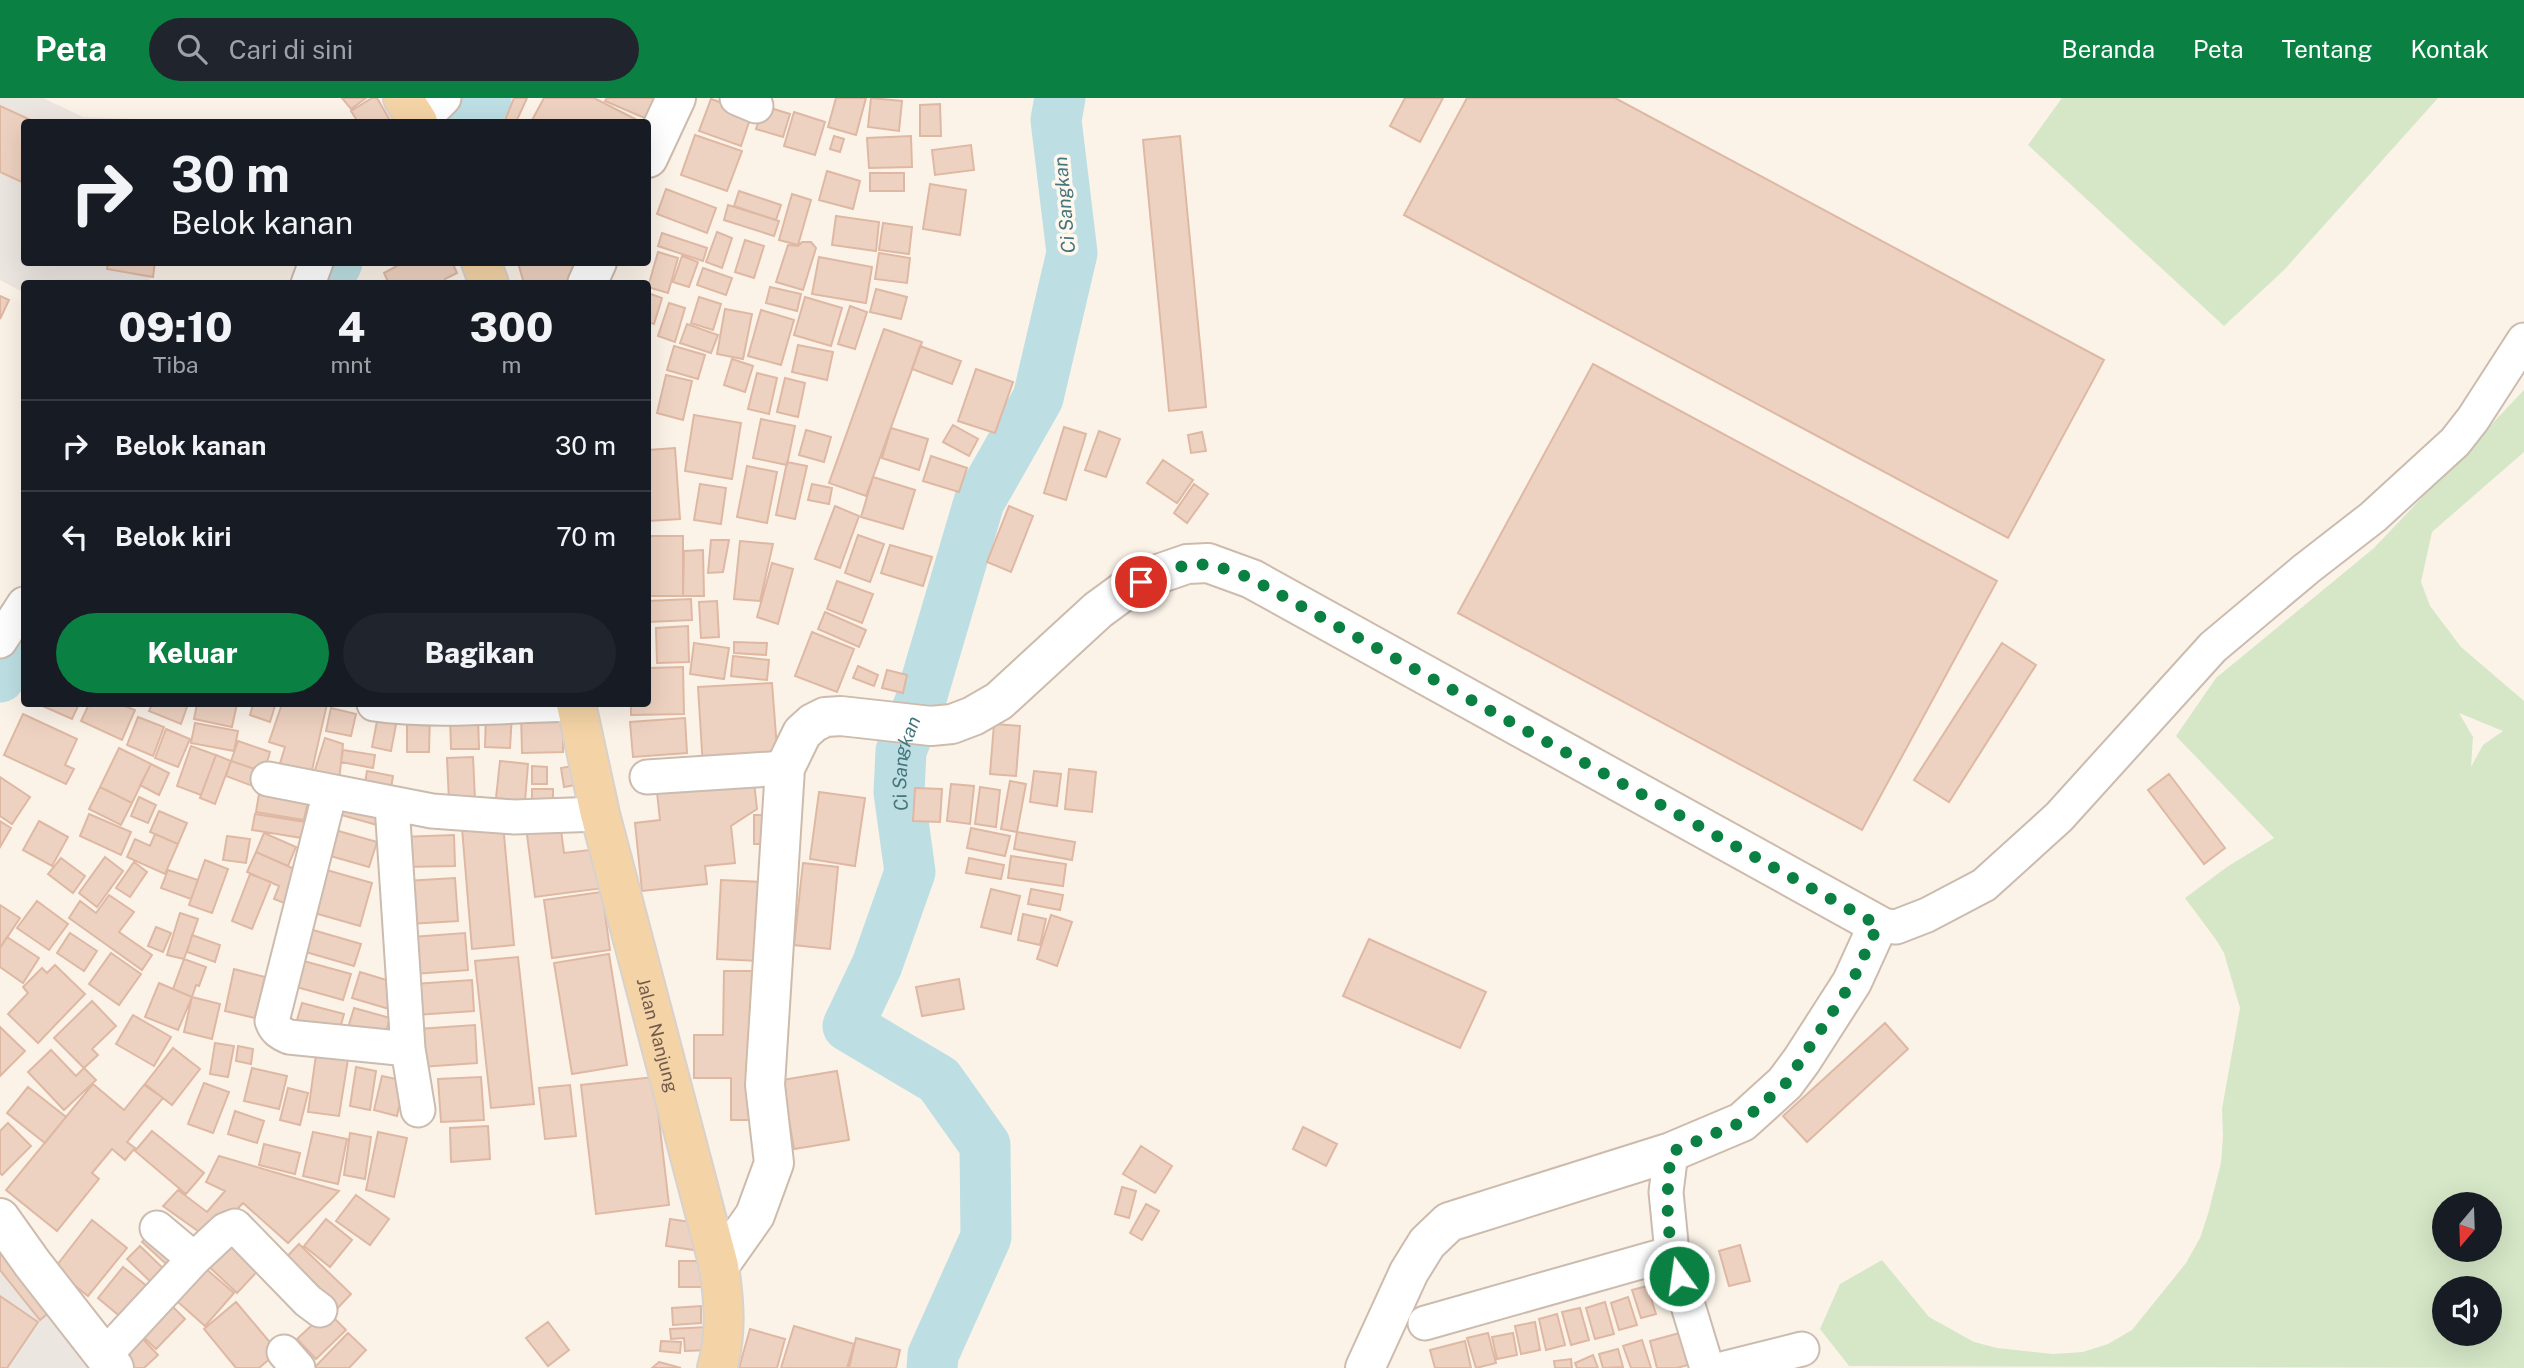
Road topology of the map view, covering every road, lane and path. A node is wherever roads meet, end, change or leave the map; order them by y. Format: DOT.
graph roads {
  1 [pos="403,98"];
  2 [pos="444,98"];
  3 [pos="676,98"];
  4 [pos="417,119"];
  5 [pos="422,119"];
  6 [pos="651,152"];
  7 [pos="2524,340"];
  8 [pos="21,609"];
  9 [pos="0,641"];
  10 [pos="577,707"];
  11 [pos="785,768"];
  12 [pos="647,777"];
  13 [pos="268,779"];
  14 [pos="330,792"];
  15 [pos="392,805"];
  16 [pos="600,814"];
  17 [pos="1878,925"];
  18 [pos="408,1049"];
  19 [pos="418,1110"];
  20 [pos="1671,1152"];
  21 [pos="0,1219"];
  22 [pos="157,1228"];
  23 [pos="1671,1253"];
  24 [pos="194,1259"];
  25 [pos="719,1266"];
  26 [pos="320,1310"];
  27 [pos="1425,1323"];
  28 [pos="1802,1349"];
  29 [pos="109,1362"];
  30 [pos="717,1368"];
  31 [pos="1365,1368"];
  32 [pos="1707,1368"];
  33 [pos="1726,1368"];
  1 -- 4 [label="main road"];
  2 -- 5 [label="street"];
  3 -- 6 [label="street"];
  7 -- 17 [label="street"];
  8 -- 9 [label="street"];
  10 -- 16 [label="main road, Jalan Nanjung"];
  11 -- 12 [label="street"];
  11 -- 17 [label="street"];
  11 -- 25 [label="street"];
  13 -- 14 [label="street"];
  14 -- 15 [label="street"];
  14 -- 18 [label="street"];
  15 -- 16 [label="street"];
  15 -- 18 [label="street"];
  16 -- 25 [label="main road, Jalan Nanjung"];
  17 -- 20 [label="street"];
  18 -- 19 [label="street"];
  20 -- 23 [label="street"];
  20 -- 31 [label="street"];
  21 -- 29 [label="street"];
  22 -- 24 [label="street"];
  23 -- 27 [label="street"];
  23 -- 32 [label="street"];
  24 -- 26 [label="street"];
  24 -- 29 [label="street"];
  25 -- 30 [label="main road, Jalan Nanjung"];
  28 -- 33 [label="street"];
}
